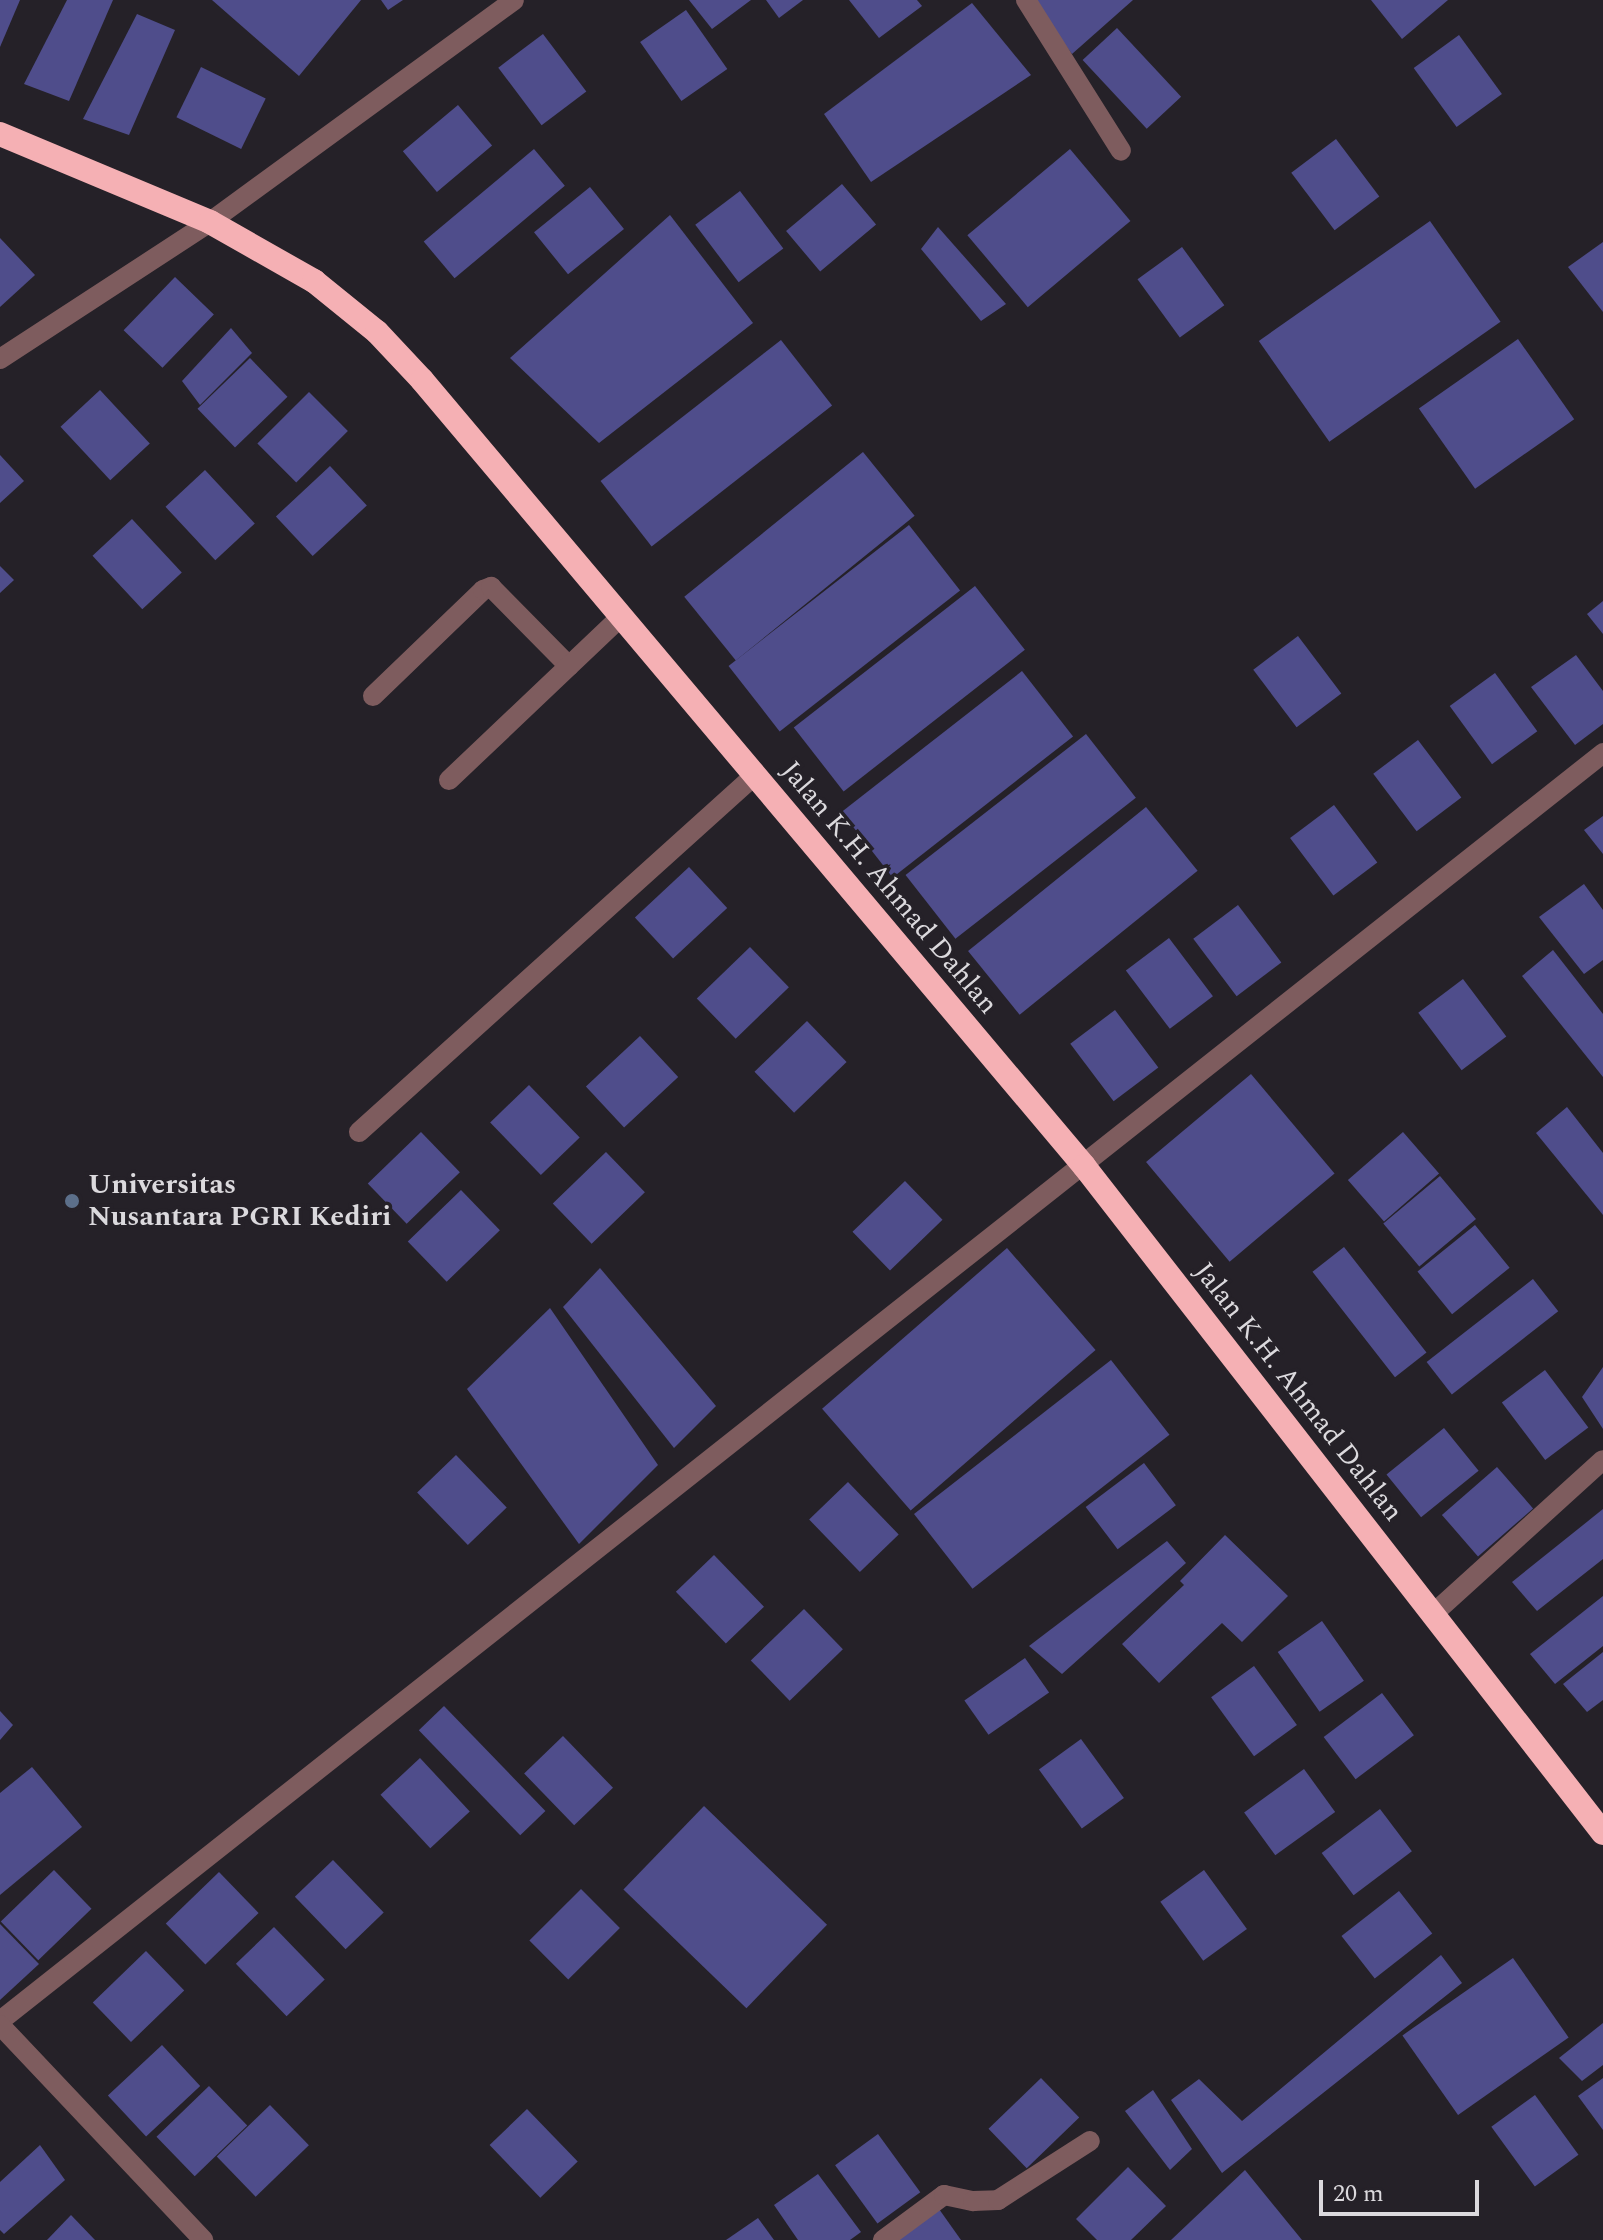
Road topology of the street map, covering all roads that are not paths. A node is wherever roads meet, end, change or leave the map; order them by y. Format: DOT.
graph roads {
  1 [pos="514,0"];
  2 [pos="1026,0"];
  3 [pos="0,134"];
  4 [pos="1121,151"];
  5 [pos="210,222"];
  6 [pos="0,359"];
  7 [pos="621,617"];
  8 [pos="569,666"];
  9 [pos="373,696"];
  10 [pos="1603,753"];
  11 [pos="755,775"];
  12 [pos="449,780"];
  13 [pos="359,1132"];
  14 [pos="1084,1166"];
  15 [pos="1603,1460"];
  16 [pos="1433,1614"];
  17 [pos="1603,1833"];
  18 [pos="0,2023"];
  19 [pos="1090,2141"];
  20 [pos="203,2240"];
  21 [pos="883,2240"];
  1 -- 5 [label="street"];
  2 -- 4 [label="street"];
  3 -- 5 [label="highway, Jalan K.H. Ahmad Dahlan"];
  5 -- 6 [label="street"];
  5 -- 7 [label="highway, Jalan K.H. Ahmad Dahlan"];
  7 -- 8 [label="street"];
  7 -- 11 [label="highway, Jalan K.H. Ahmad Dahlan"];
  8 -- 9 [label="street"];
  8 -- 12 [label="street"];
  10 -- 14 [label="street"];
  11 -- 13 [label="street"];
  11 -- 14 [label="highway, Jalan K.H. Ahmad Dahlan"];
  14 -- 16 [label="highway, Jalan K.H. Ahmad Dahlan"];
  14 -- 18 [label="street"];
  15 -- 16 [label="street"];
  16 -- 17 [label="highway, Jalan K.H. Ahmad Dahlan"];
  18 -- 20 [label="street"];
  19 -- 21 [label="street"];
}
